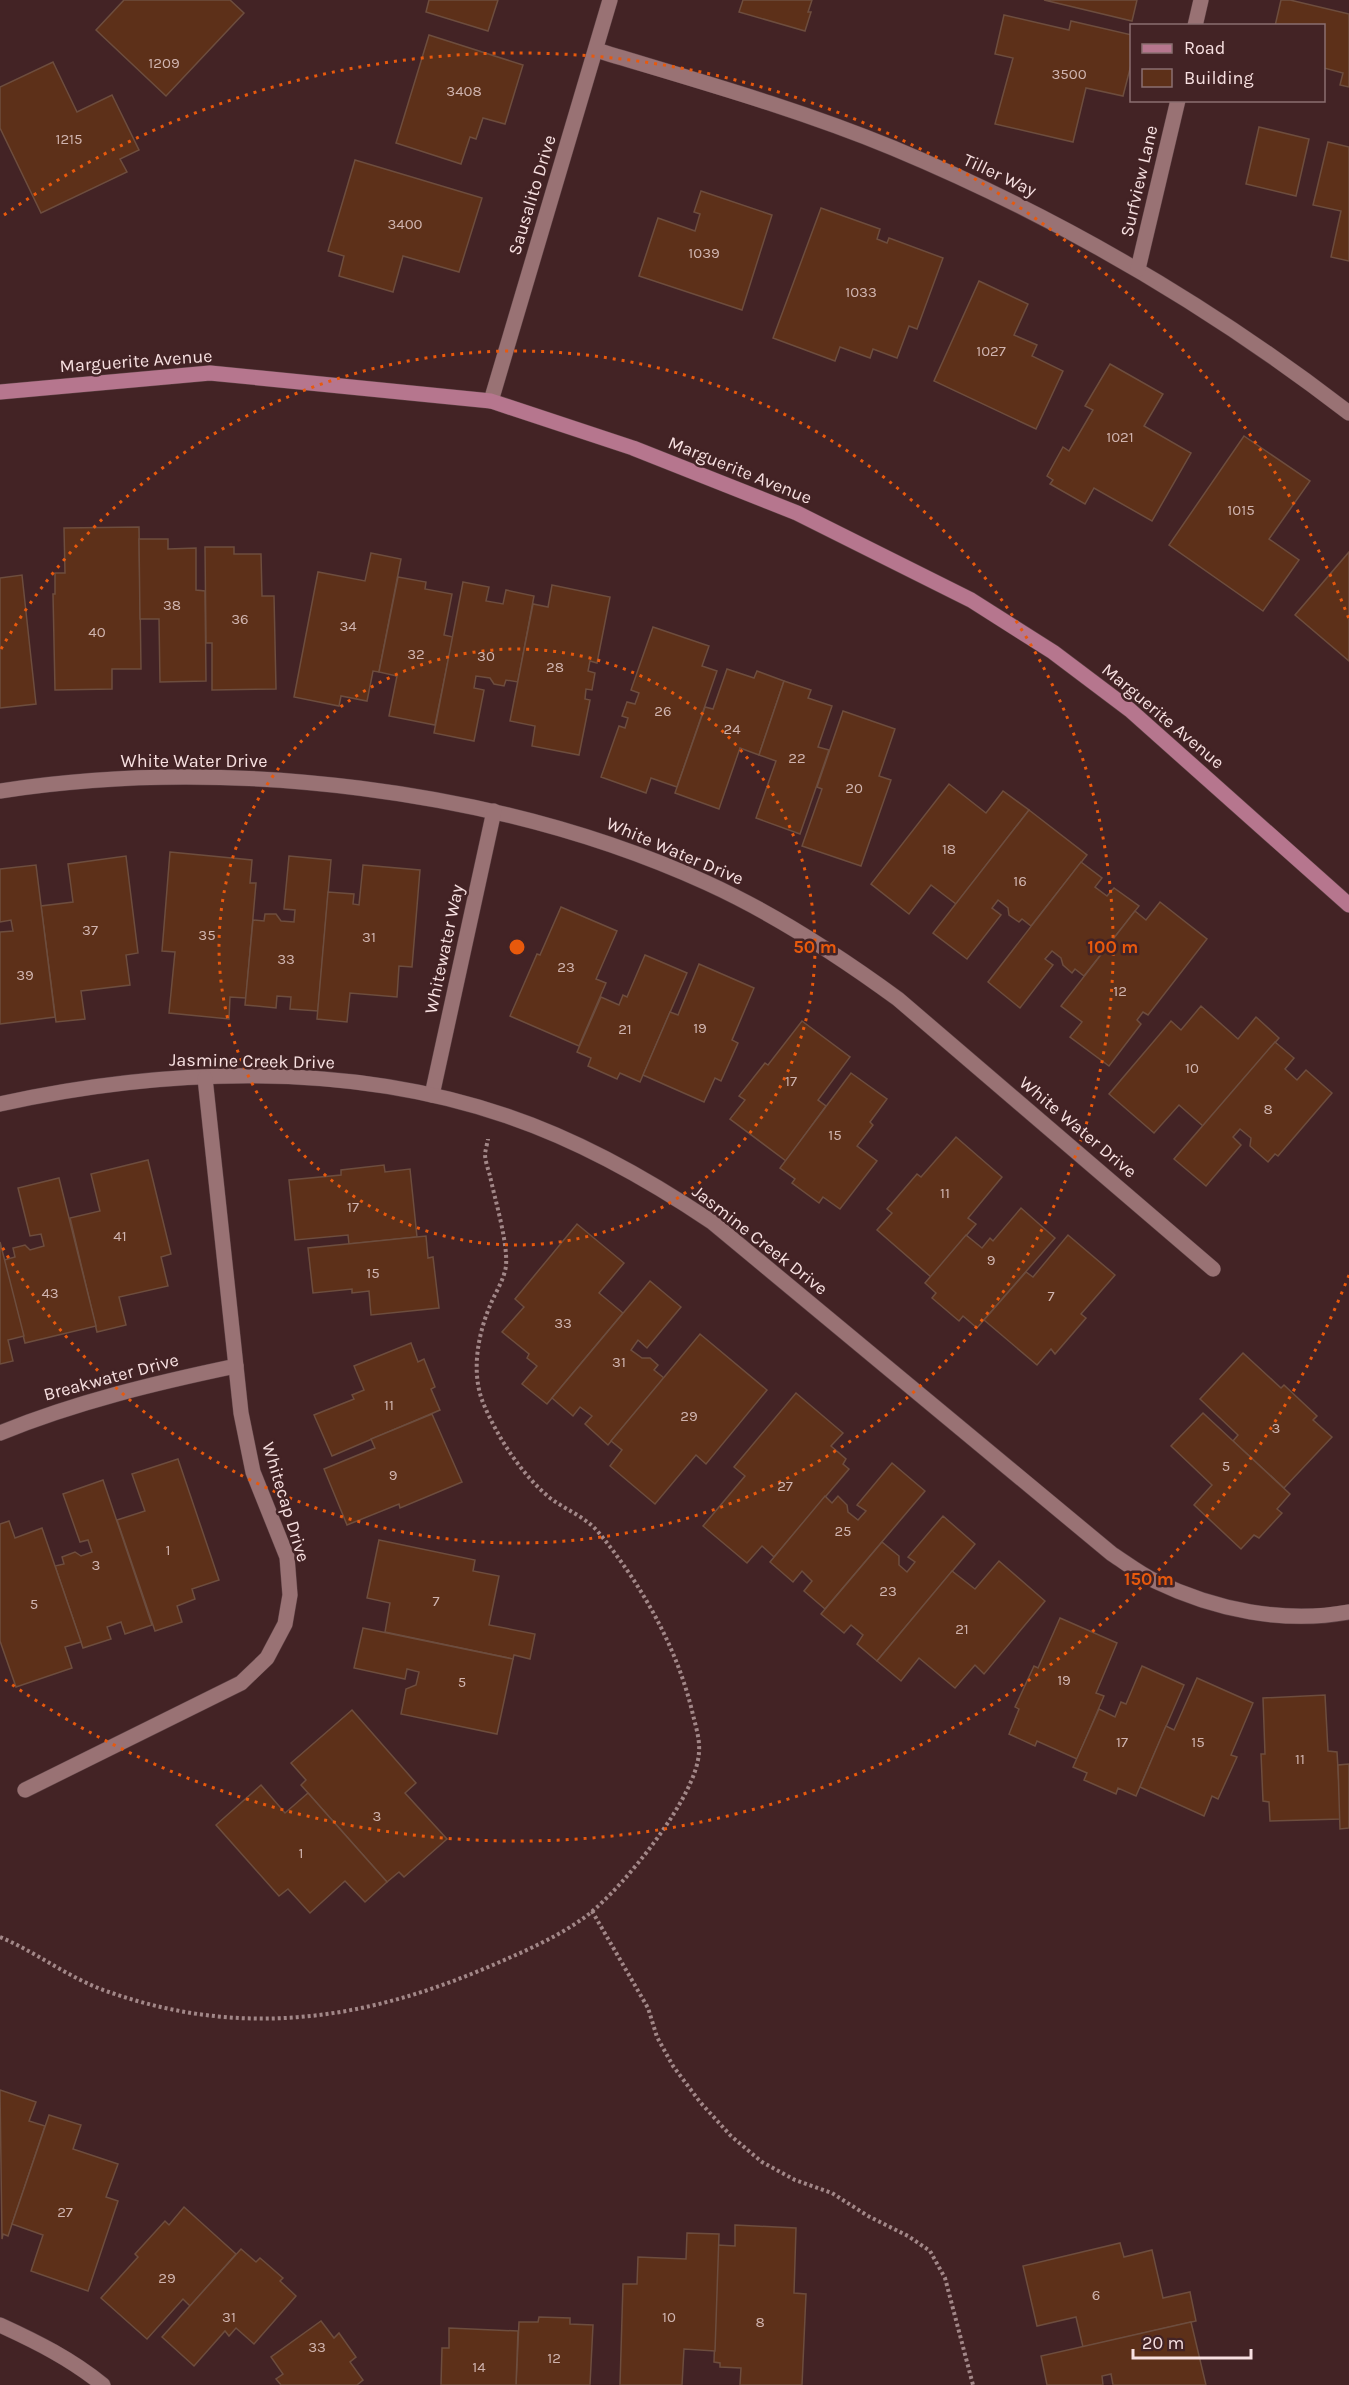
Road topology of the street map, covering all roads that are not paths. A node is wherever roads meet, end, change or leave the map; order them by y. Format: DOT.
graph roads {
  1 [pos="610,0"];
  2 [pos="1201,0"];
  3 [pos="1195,24"];
  4 [pos="596,50"];
  5 [pos="1178,102"];
  6 [pos="1138,269"];
  7 [pos="0,392"];
  8 [pos="491,401"];
  9 [pos="1349,413"];
  10 [pos="0,790"];
  11 [pos="494,811"];
  12 [pos="1349,905"];
  13 [pos="205,1078"];
  14 [pos="432,1095"];
  15 [pos="0,1104"];
  16 [pos="1213,1269"];
  17 [pos="236,1366"];
  18 [pos="0,1433"];
  19 [pos="1349,1612"];
  20 [pos="25,1790"];
  21 [pos="0,2325"];
  22 [pos="103,2385"];
  1 -- 4 [label="street, Sausalito Drive"];
  2 -- 3 [label="street"];
  4 -- 6 [label="street, Tiller Way"];
  4 -- 8 [label="street, Sausalito Drive"];
  5 -- 6 [label="street, Surfview Lane"];
  6 -- 9 [label="street, Tiller Way"];
  7 -- 8 [label="street, Marguerite Avenue"];
  8 -- 12 [label="street, Marguerite Avenue"];
  10 -- 11 [label="street, White Water Drive"];
  11 -- 14 [label="street, Whitewater Way"];
  11 -- 16 [label="street, White Water Drive"];
  13 -- 14 [label="street, Jasmine Creek Drive"];
  13 -- 15 [label="street, Jasmine Creek Drive"];
  13 -- 17 [label="street, Whitecap Drive"];
  14 -- 19 [label="street, Jasmine Creek Drive"];
  17 -- 18 [label="street, Breakwater Drive"];
  17 -- 20 [label="street, Whitecap Drive"];
  21 -- 22 [label="street"];
}
